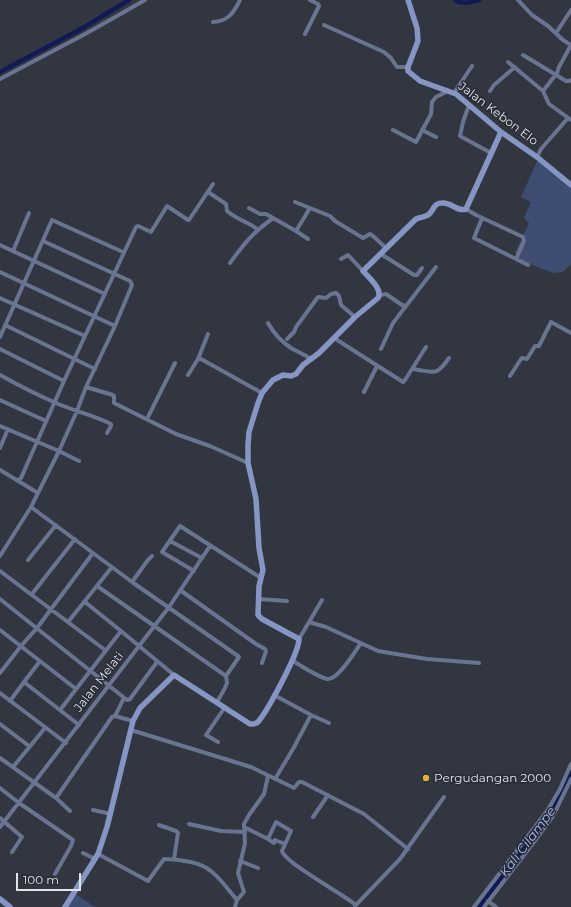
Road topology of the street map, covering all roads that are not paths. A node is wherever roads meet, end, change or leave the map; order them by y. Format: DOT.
graph roads {
  1 [pos="145,0"];
  2 [pos="240,0"];
  3 [pos="310,0"];
  4 [pos="408,0"];
  5 [pos="518,0"];
  6 [pos="571,10"];
  7 [pos="212,22"];
  8 [pos="324,25"];
  9 [pos="556,33"];
  10 [pos="304,34"];
  11 [pos="571,45"];
  12 [pos="523,55"];
  13 [pos="508,62"];
  14 [pos="472,66"];
  15 [pos="408,67"];
  16 [pos="515,67"];
  17 [pos="556,74"];
  18 [pos="0,79"];
  19 [pos="571,80"];
  20 [pos="490,91"];
  21 [pos="543,91"];
  22 [pos="451,92"];
  23 [pos="469,105"];
  24 [pos="570,119"];
  25 [pos="393,130"];
  26 [pos="422,130"];
  27 [pos="501,132"];
  28 [pos="436,137"];
  29 [pos="491,153"];
  30 [pos="537,157"];
  31 [pos="213,184"];
  32 [pos="571,184"];
  33 [pos="208,192"];
  34 [pos="295,202"];
  35 [pos="249,208"];
  36 [pos="310,208"];
  37 [pos="466,208"];
  38 [pos="29,213"];
  39 [pos="482,218"];
  40 [pos="272,219"];
  41 [pos="257,229"];
  42 [pos="296,231"];
  43 [pos="308,239"];
  44 [pos="42,241"];
  45 [pos="0,245"];
  46 [pos="386,248"];
  47 [pos="13,250"];
  48 [pos="123,252"];
  49 [pos="381,254"];
  50 [pos="341,259"];
  51 [pos="516,260"];
  52 [pos="34,261"];
  53 [pos="230,263"];
  54 [pos="528,265"];
  55 [pos="436,267"];
  56 [pos="422,268"];
  57 [pos="0,272"];
  58 [pos="363,272"];
  59 [pos="114,274"];
  60 [pos="23,282"];
  61 [pos="105,294"];
  62 [pos="380,295"];
  63 [pos="0,298"];
  64 [pos="14,304"];
  65 [pos="406,306"];
  66 [pos="94,316"];
  67 [pos="355,317"];
  68 [pos="268,323"];
  69 [pos="5,325"];
  70 [pos="115,326"];
  71 [pos="571,333"];
  72 [pos="208,334"];
  73 [pos="85,336"];
  74 [pos="0,337"];
  75 [pos="334,338"];
  76 [pos="287,339"];
  77 [pos="426,347"];
  78 [pos="381,349"];
  79 [pos="0,350"];
  80 [pos="449,358"];
  81 [pos="74,359"];
  82 [pos="198,359"];
  83 [pos="311,359"];
  84 [pos="175,364"];
  85 [pos="377,366"];
  86 [pos="95,369"];
  87 [pos="413,369"];
  88 [pos="0,375"];
  89 [pos="188,375"];
  90 [pos="510,376"];
  91 [pos="64,381"];
  92 [pos="86,387"];
  93 [pos="364,392"];
  94 [pos="262,393"];
  95 [pos="0,400"];
  96 [pos="55,403"];
  97 [pos="77,412"];
  98 [pos="147,419"];
  99 [pos="46,422"];
  100 [pos="0,426"];
  101 [pos="8,429"];
  102 [pos="107,432"];
  103 [pos="37,442"];
  104 [pos="0,448"];
  105 [pos="59,451"];
  106 [pos="79,461"];
  107 [pos="248,463"];
  108 [pos="0,470"];
  109 [pos="18,481"];
  110 [pos="38,493"];
  111 [pos="31,507"];
  112 [pos="56,525"];
  113 [pos="75,539"];
  114 [pos="170,541"];
  115 [pos="210,546"];
  116 [pos="93,553"];
  117 [pos="0,556"];
  118 [pos="152,556"];
  119 [pos="202,558"];
  120 [pos="28,560"];
  121 [pos="112,567"];
  122 [pos="0,571"];
  123 [pos="194,571"];
  124 [pos="261,578"];
  125 [pos="132,582"];
  126 [pos="97,586"];
  127 [pos="180,590"];
  128 [pos="32,594"];
  129 [pos="260,598"];
  130 [pos="0,599"];
  131 [pos="322,600"];
  132 [pos="287,601"];
  133 [pos="85,602"];
  134 [pos="169,607"];
  135 [pos="51,608"];
  136 [pos="68,622"];
  137 [pos="309,622"];
  138 [pos="154,627"];
  139 [pos="37,628"];
  140 [pos="121,631"];
  141 [pos="0,632"];
  142 [pos="300,639"];
  143 [pos="361,643"];
  144 [pos="21,646"];
  145 [pos="139,646"];
  146 [pos="105,650"];
  147 [pos="40,661"];
  148 [pos="292,661"];
  149 [pos="157,662"];
  150 [pos="262,663"];
  151 [pos="479,663"];
  152 [pos="90,671"];
  153 [pos="0,674"];
  154 [pos="174,674"];
  155 [pos="226,676"];
  156 [pos="24,682"];
  157 [pos="110,686"];
  158 [pos="76,689"];
  159 [pos="0,693"];
  160 [pos="274,695"];
  161 [pos="124,698"];
  162 [pos="10,700"];
  163 [pos="217,702"];
  164 [pos="225,707"];
  165 [pos="60,710"];
  166 [pos="311,715"];
  167 [pos="115,716"];
  168 [pos="133,721"];
  169 [pos="329,723"];
  170 [pos="0,724"];
  171 [pos="79,725"];
  172 [pos="45,728"];
  173 [pos="131,730"];
  174 [pos="218,742"];
  175 [pos="66,743"];
  176 [pos="30,746"];
  177 [pos="0,758"];
  178 [pos="571,764"];
  179 [pos="13,767"];
  180 [pos="268,776"];
  181 [pos="275,779"];
  182 [pos="571,779"];
  183 [pos="34,783"];
  184 [pos="0,788"];
  185 [pos="328,796"];
  186 [pos="444,797"];
  187 [pos="56,798"];
  188 [pos="19,803"];
  189 [pos="93,810"];
  190 [pos="70,811"];
  191 [pos="111,814"];
  192 [pos="313,817"];
  193 [pos="0,818"];
  194 [pos="5,821"];
  195 [pos="189,824"];
  196 [pos="159,825"];
  197 [pos="244,827"];
  198 [pos="0,828"];
  199 [pos="245,832"];
  200 [pos="268,839"];
  201 [pos="285,844"];
  202 [pos="408,849"];
  203 [pos="12,852"];
  204 [pos="83,853"];
  205 [pos="97,856"];
  206 [pos="174,859"];
  207 [pos="240,861"];
  208 [pos="258,868"];
  209 [pos="55,874"];
  210 [pos="0,899"];
  211 [pos="237,900"];
  212 [pos="488,901"];
  213 [pos="355,906"];
  214 [pos="10,907"];
  215 [pos="65,907"];
  216 [pos="235,907"];
  217 [pos="474,907"];
  218 [pos="484,907"];
  219 [pos="496,907"];
  1 -- 18 [label="street"];
  2 -- 7 [label="street"];
  3 -- 10 [label="street"];
  4 -- 15 [label="street"];
  5 -- 9 [label="street"];
  6 -- 9 [label="street"];
  8 -- 15 [label="street"];
  9 -- 11 [label="street"];
  11 -- 17 [label="street"];
  12 -- 17 [label="street"];
  13 -- 16 [label="street"];
  14 -- 22 [label="street"];
  15 -- 22 [label="street, Jalan Kebon Elo"];
  16 -- 20 [label="street"];
  16 -- 21 [label="street"];
  17 -- 19 [label="street"];
  17 -- 21 [label="street"];
  21 -- 24 [label="street"];
  22 -- 23 [label="street, Jalan Kebon Elo"];
  22 -- 26 [label="street"];
  23 -- 27 [label="street, Jalan Kebon Elo"];
  23 -- 29 [label="street"];
  24 -- 30 [label="street"];
  25 -- 26 [label="street"];
  26 -- 28 [label="street"];
  27 -- 29 [label="street"];
  27 -- 30 [label="street, Jalan Kebon Elo"];
  29 -- 37 [label="street"];
  30 -- 32 [label="street, Jalan Kebon Elo"];
  31 -- 33 [label="street"];
  33 -- 41 [label="street"];
  33 -- 48 [label="street"];
  34 -- 36 [label="street"];
  35 -- 40 [label="street"];
  36 -- 42 [label="street"];
  36 -- 46 [label="street"];
  37 -- 39 [label="street"];
  37 -- 46 [label="street"];
  38 -- 47 [label="street"];
  39 -- 51 [label="street"];
  39 -- 51 [label="street"];
  40 -- 41 [label="street"];
  40 -- 42 [label="street"];
  41 -- 53 [label="street"];
  42 -- 43 [label="street"];
  44 -- 48 [label="street"];
  44 -- 52 [label="street"];
  44 -- 59 [label="street"];
  45 -- 47 [label="street"];
  46 -- 49 [label="street"];
  47 -- 52 [label="street"];
  48 -- 59 [label="street"];
  49 -- 56 [label="street"];
  49 -- 58 [label="street"];
  50 -- 58 [label="street"];
  51 -- 54 [label="street"];
  52 -- 60 [label="street"];
  52 -- 61 [label="street"];
  55 -- 65 [label="street"];
  57 -- 60 [label="street"];
  58 -- 62 [label="street"];
  59 -- 61 [label="street"];
  59 -- 70 [label="street"];
  60 -- 64 [label="street"];
  60 -- 66 [label="street"];
  61 -- 66 [label="street"];
  62 -- 65 [label="street"];
  62 -- 67 [label="street"];
  63 -- 64 [label="street"];
  64 -- 69 [label="street"];
  64 -- 73 [label="street"];
  65 -- 78 [label="street"];
  66 -- 70 [label="street"];
  66 -- 73 [label="street"];
  67 -- 75 [label="street"];
  67 -- 76 [label="street"];
  68 -- 83 [label="street"];
  69 -- 74 [label="street"];
  69 -- 81 [label="street"];
  70 -- 86 [label="street"];
  71 -- 90 [label="street"];
  72 -- 82 [label="street"];
  73 -- 81 [label="street"];
  75 -- 83 [label="street"];
  75 -- 85 [label="street"];
  77 -- 87 [label="street"];
  79 -- 91 [label="street"];
  80 -- 87 [label="street"];
  81 -- 86 [label="street"];
  81 -- 91 [label="street"];
  82 -- 89 [label="street"];
  82 -- 94 [label="street"];
  83 -- 94 [label="street"];
  84 -- 98 [label="street"];
  85 -- 87 [label="street"];
  85 -- 93 [label="street"];
  86 -- 92 [label="street"];
  88 -- 96 [label="street"];
  91 -- 96 [label="street"];
  92 -- 97 [label="street"];
  92 -- 98 [label="street"];
  94 -- 107 [label="street"];
  95 -- 99 [label="street"];
  96 -- 97 [label="street"];
  96 -- 99 [label="street"];
  97 -- 102 [label="street"];
  97 -- 105 [label="street"];
  98 -- 107 [label="street"];
  99 -- 103 [label="street"];
  100 -- 101 [label="street"];
  101 -- 103 [label="street"];
  101 -- 104 [label="street"];
  103 -- 105 [label="street"];
  103 -- 109 [label="street"];
  105 -- 106 [label="street"];
  105 -- 110 [label="street"];
  107 -- 124 [label="street"];
  108 -- 109 [label="street"];
  109 -- 110 [label="street"];
  110 -- 111 [label="street"];
  111 -- 112 [label="street"];
  111 -- 117 [label="street"];
  112 -- 113 [label="street"];
  112 -- 120 [label="street"];
  113 -- 116 [label="street"];
  113 -- 128 [label="street"];
  114 -- 115 [label="street"];
  114 -- 119 [label="street"];
  114 -- 123 [label="street"];
  115 -- 119 [label="street, Jalan Melati"];
  115 -- 124 [label="street"];
  116 -- 121 [label="street"];
  116 -- 135 [label="street"];
  118 -- 125 [label="street"];
  119 -- 123 [label="street, Jalan Melati"];
  121 -- 125 [label="street"];
  121 -- 126 [label="street"];
  122 -- 128 [label="street"];
  123 -- 127 [label="street, Jalan Melati"];
  124 -- 129 [label="street"];
  125 -- 134 [label="street"];
  126 -- 133 [label="street"];
  126 -- 138 [label="street"];
  127 -- 134 [label="street, Jalan Melati"];
  127 -- 150 [label="street"];
  128 -- 135 [label="street"];
  129 -- 132 [label="street"];
  129 -- 142 [label="street"];
  130 -- 139 [label="street"];
  131 -- 137 [label="street"];
  133 -- 136 [label="street"];
  133 -- 140 [label="street"];
  134 -- 138 [label="street, Jalan Melati"];
  134 -- 155 [label="street"];
  135 -- 136 [label="street"];
  135 -- 139 [label="street"];
  136 -- 146 [label="street"];
  137 -- 142 [label="street"];
  137 -- 143 [label="street"];
  138 -- 145 [label="street, Jalan Melati"];
  138 -- 155 [label="street"];
  139 -- 144 [label="street"];
  139 -- 152 [label="street"];
  140 -- 145 [label="street"];
  140 -- 146 [label="street"];
  141 -- 144 [label="street"];
  142 -- 148 [label="street"];
  143 -- 148 [label="street"];
  143 -- 151 [label="street"];
  144 -- 147 [label="street"];
  144 -- 153 [label="street"];
  145 -- 149 [label="street"];
  145 -- 157 [label="street, Jalan Melati"];
  146 -- 152 [label="street"];
  147 -- 156 [label="street"];
  147 -- 158 [label="street"];
  148 -- 160 [label="street"];
  149 -- 154 [label="street"];
  149 -- 161 [label="street"];
  152 -- 157 [label="street"];
  152 -- 158 [label="street"];
  154 -- 163 [label="street"];
  154 -- 168 [label="street"];
  155 -- 163 [label="street"];
  156 -- 162 [label="street"];
  156 -- 165 [label="street"];
  157 -- 161 [label="street"];
  157 -- 171 [label="street, Jalan Melati"];
  158 -- 165 [label="street"];
  159 -- 162 [label="street"];
  160 -- 164 [label="street"];
  160 -- 166 [label="street"];
  161 -- 167 [label="street"];
  162 -- 172 [label="street"];
  163 -- 164 [label="street"];
  164 -- 174 [label="street"];
  165 -- 171 [label="street"];
  166 -- 169 [label="street"];
  166 -- 181 [label="street"];
  167 -- 168 [label="street"];
  167 -- 187 [label="street"];
  168 -- 173 [label="street"];
  170 -- 176 [label="street"];
  171 -- 175 [label="street, Jalan Melati"];
  172 -- 175 [label="street"];
  172 -- 176 [label="street"];
  173 -- 180 [label="street"];
  173 -- 191 [label="street"];
  175 -- 183 [label="street, Jalan Melati"];
  176 -- 179 [label="street"];
  177 -- 179 [label="street"];
  178 -- 217 [label="street"];
  179 -- 183 [label="street"];
  180 -- 181 [label="street"];
  180 -- 197 [label="street"];
  181 -- 185 [label="street"];
  182 -- 212 [label="street"];
  183 -- 187 [label="street"];
  183 -- 188 [label="street, Jalan Melati"];
  184 -- 188 [label="street"];
  185 -- 192 [label="street"];
  185 -- 202 [label="street"];
  186 -- 202 [label="street"];
  187 -- 190 [label="street"];
  188 -- 194 [label="street, Jalan Melati"];
  188 -- 209 [label="street"];
  189 -- 191 [label="street"];
  191 -- 205 [label="street"];
  193 -- 194 [label="street"];
  194 -- 198 [label="street, Jalan Melati"];
  194 -- 203 [label="street"];
  195 -- 199 [label="street"];
  196 -- 206 [label="street"];
  197 -- 199 [label="street"];
  197 -- 200 [label="street"];
  199 -- 207 [label="street"];
  200 -- 201 [label="street"];
  200 -- 201 [label="street"];
  201 -- 213 [label="street"];
  202 -- 213 [label="street"];
  204 -- 205 [label="street"];
  205 -- 206 [label="street"];
  205 -- 215 [label="street"];
  206 -- 211 [label="street"];
  207 -- 208 [label="street"];
  207 -- 211 [label="street"];
  210 -- 214 [label="street"];
  211 -- 216 [label="street"];
  212 -- 218 [label="street"];
  212 -- 219 [label="street"];
}
